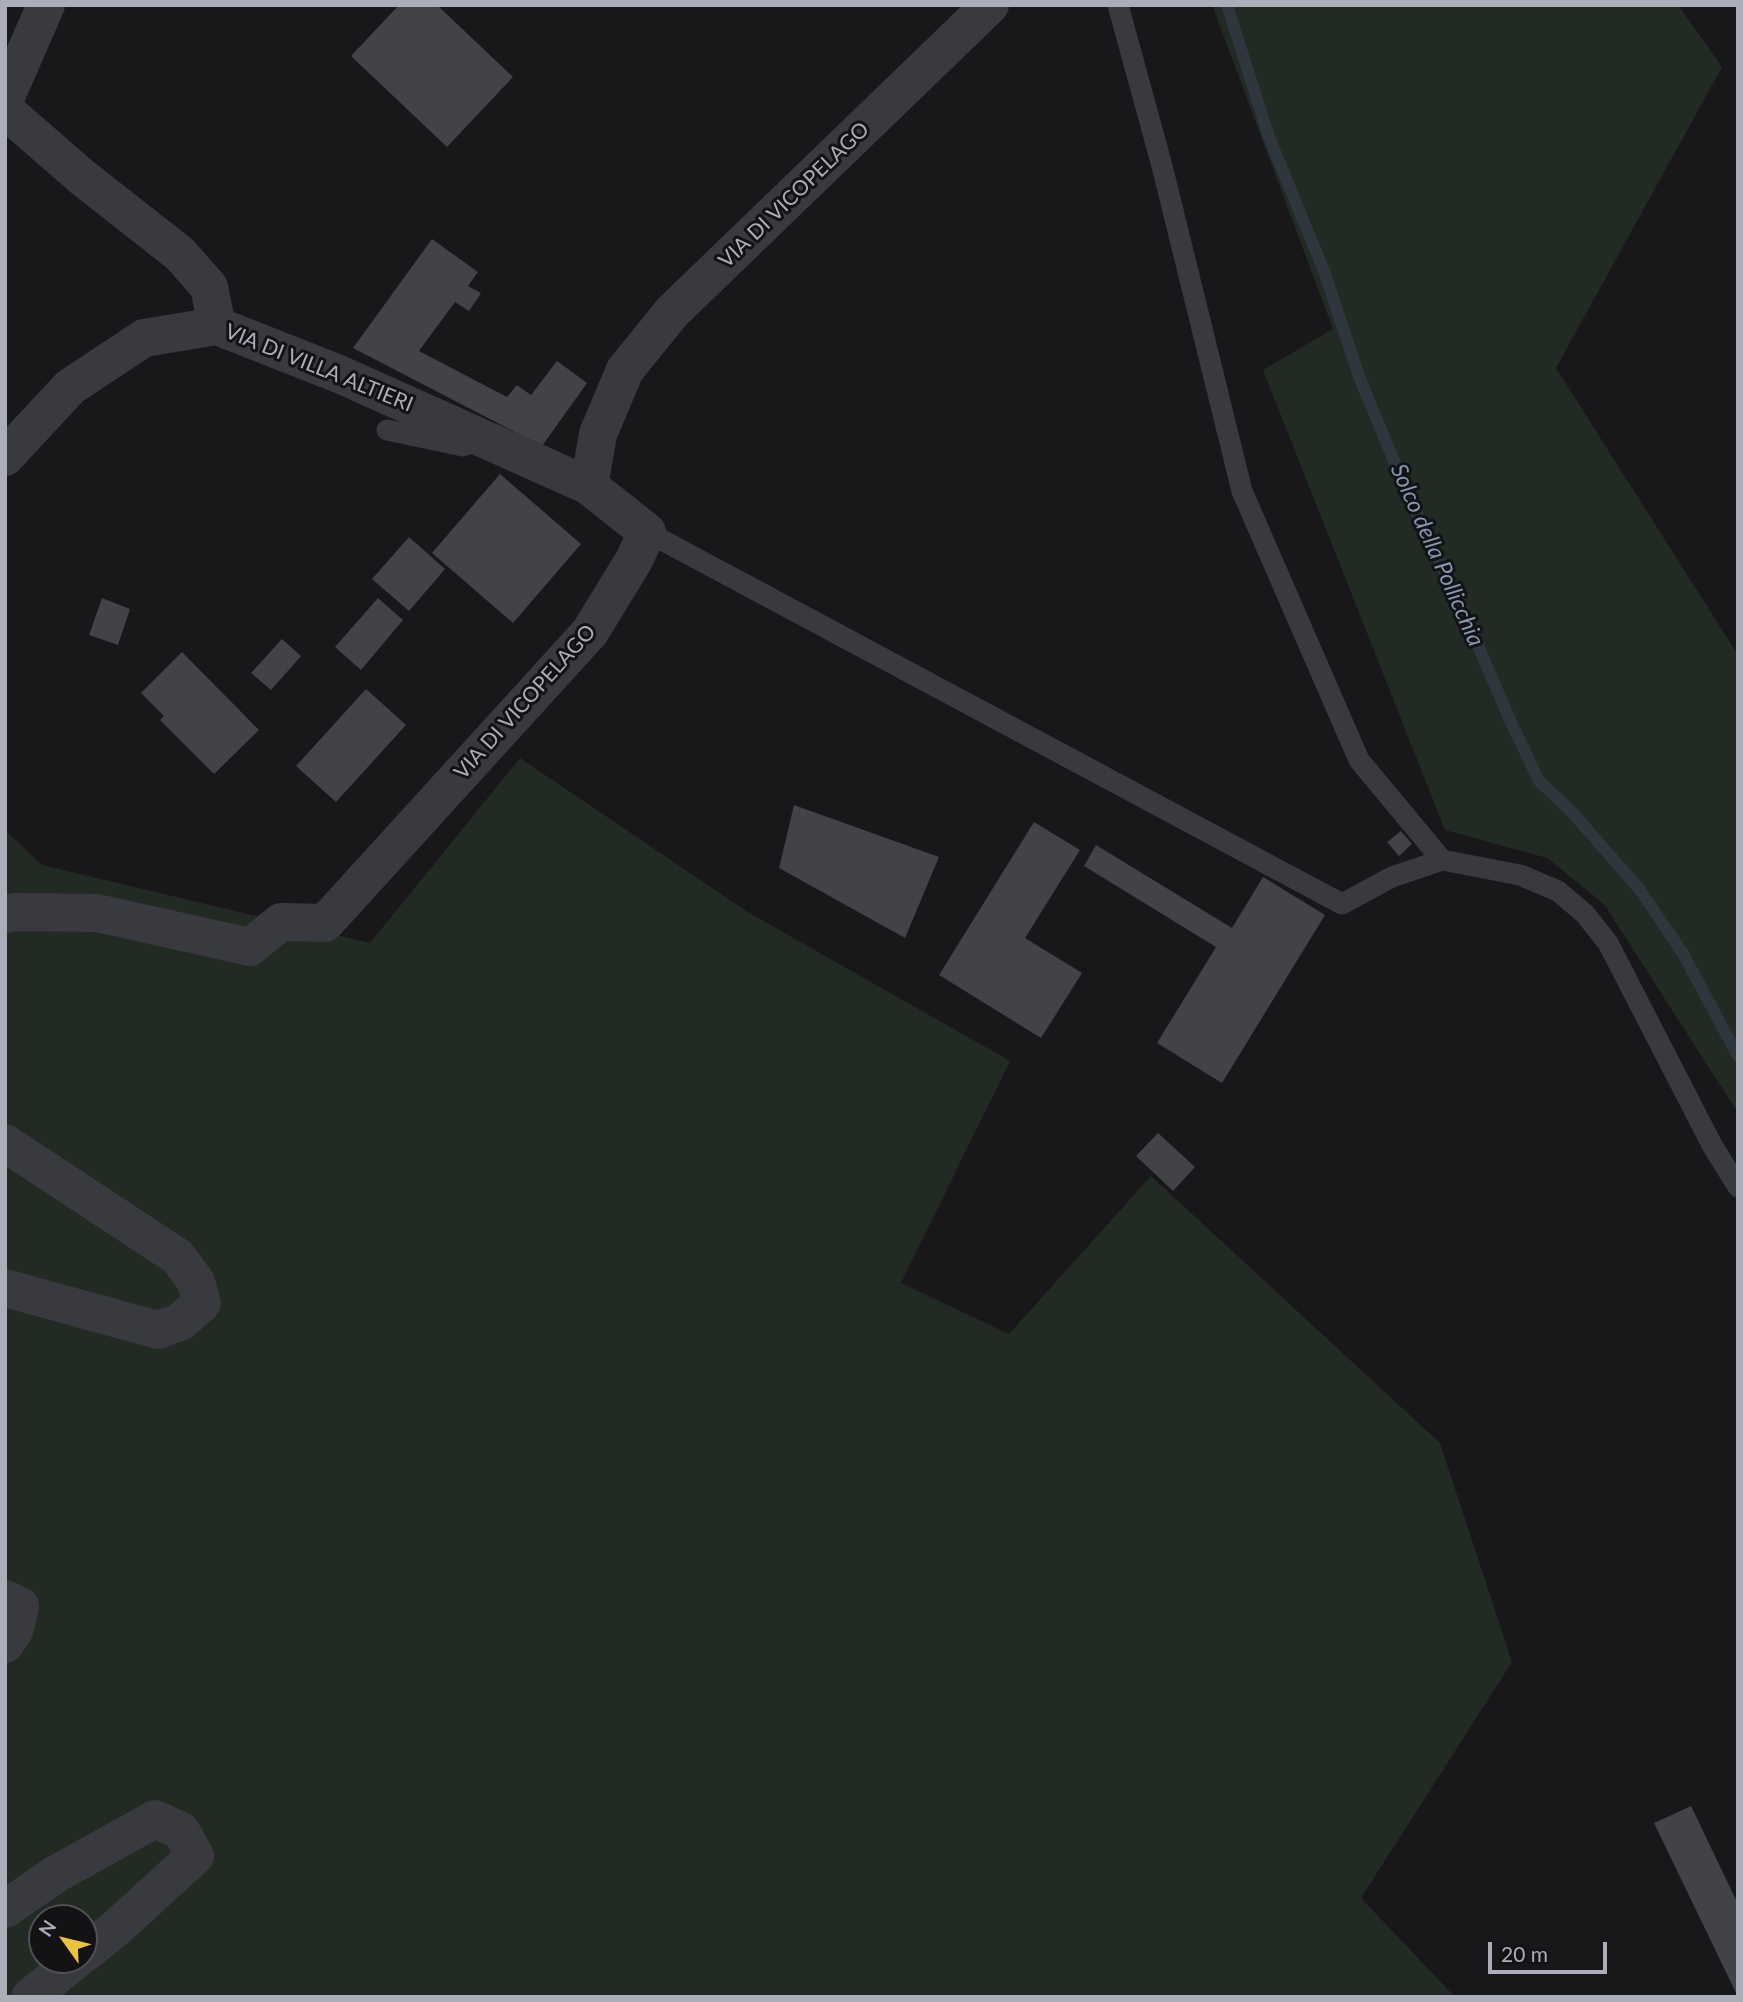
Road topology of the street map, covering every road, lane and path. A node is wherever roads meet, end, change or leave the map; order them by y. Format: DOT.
graph roads {
  1 [pos="46,5"];
  2 [pos="990,5"];
  3 [pos="1118,5"];
  4 [pos="5,99"];
  5 [pos="5,110"];
  6 [pos="217,326"];
  7 [pos="387,430"];
  8 [pos="485,438"];
  9 [pos="5,457"];
  10 [pos="589,486"];
  11 [pos="647,532"];
  12 [pos="1442,860"];
  13 [pos="5,914"];
  14 [pos="5,1143"];
  15 [pos="1738,1187"];
  16 [pos="5,1288"];
  17 [pos="5,1599"];
  18 [pos="5,1644"];
  19 [pos="5,1909"];
  20 [pos="98,1943"];
  21 [pos="59,1974"];
  22 [pos="30,1997"];
  1 -- 4 [label="street"];
  2 -- 10 [label="street, VIA DI VICOPELAGO"];
  3 -- 12 [label="lane"];
  5 -- 6 [label="street, VIA DI VILLA ALTIERI"];
  6 -- 8 [label="street, VIA DI VILLA ALTIERI"];
  6 -- 9 [label="street"];
  7 -- 8 [label="lane"];
  8 -- 10 [label="street, VIA DI VILLA ALTIERI"];
  10 -- 11 [label="street"];
  11 -- 12 [label="lane"];
  11 -- 13 [label="street, VIA DI VICOPELAGO"];
  12 -- 15 [label="lane"];
  14 -- 16 [label="street"];
  17 -- 18 [label="street"];
  19 -- 20 [label="street"];
  21 -- 22 [label="street"];
}
